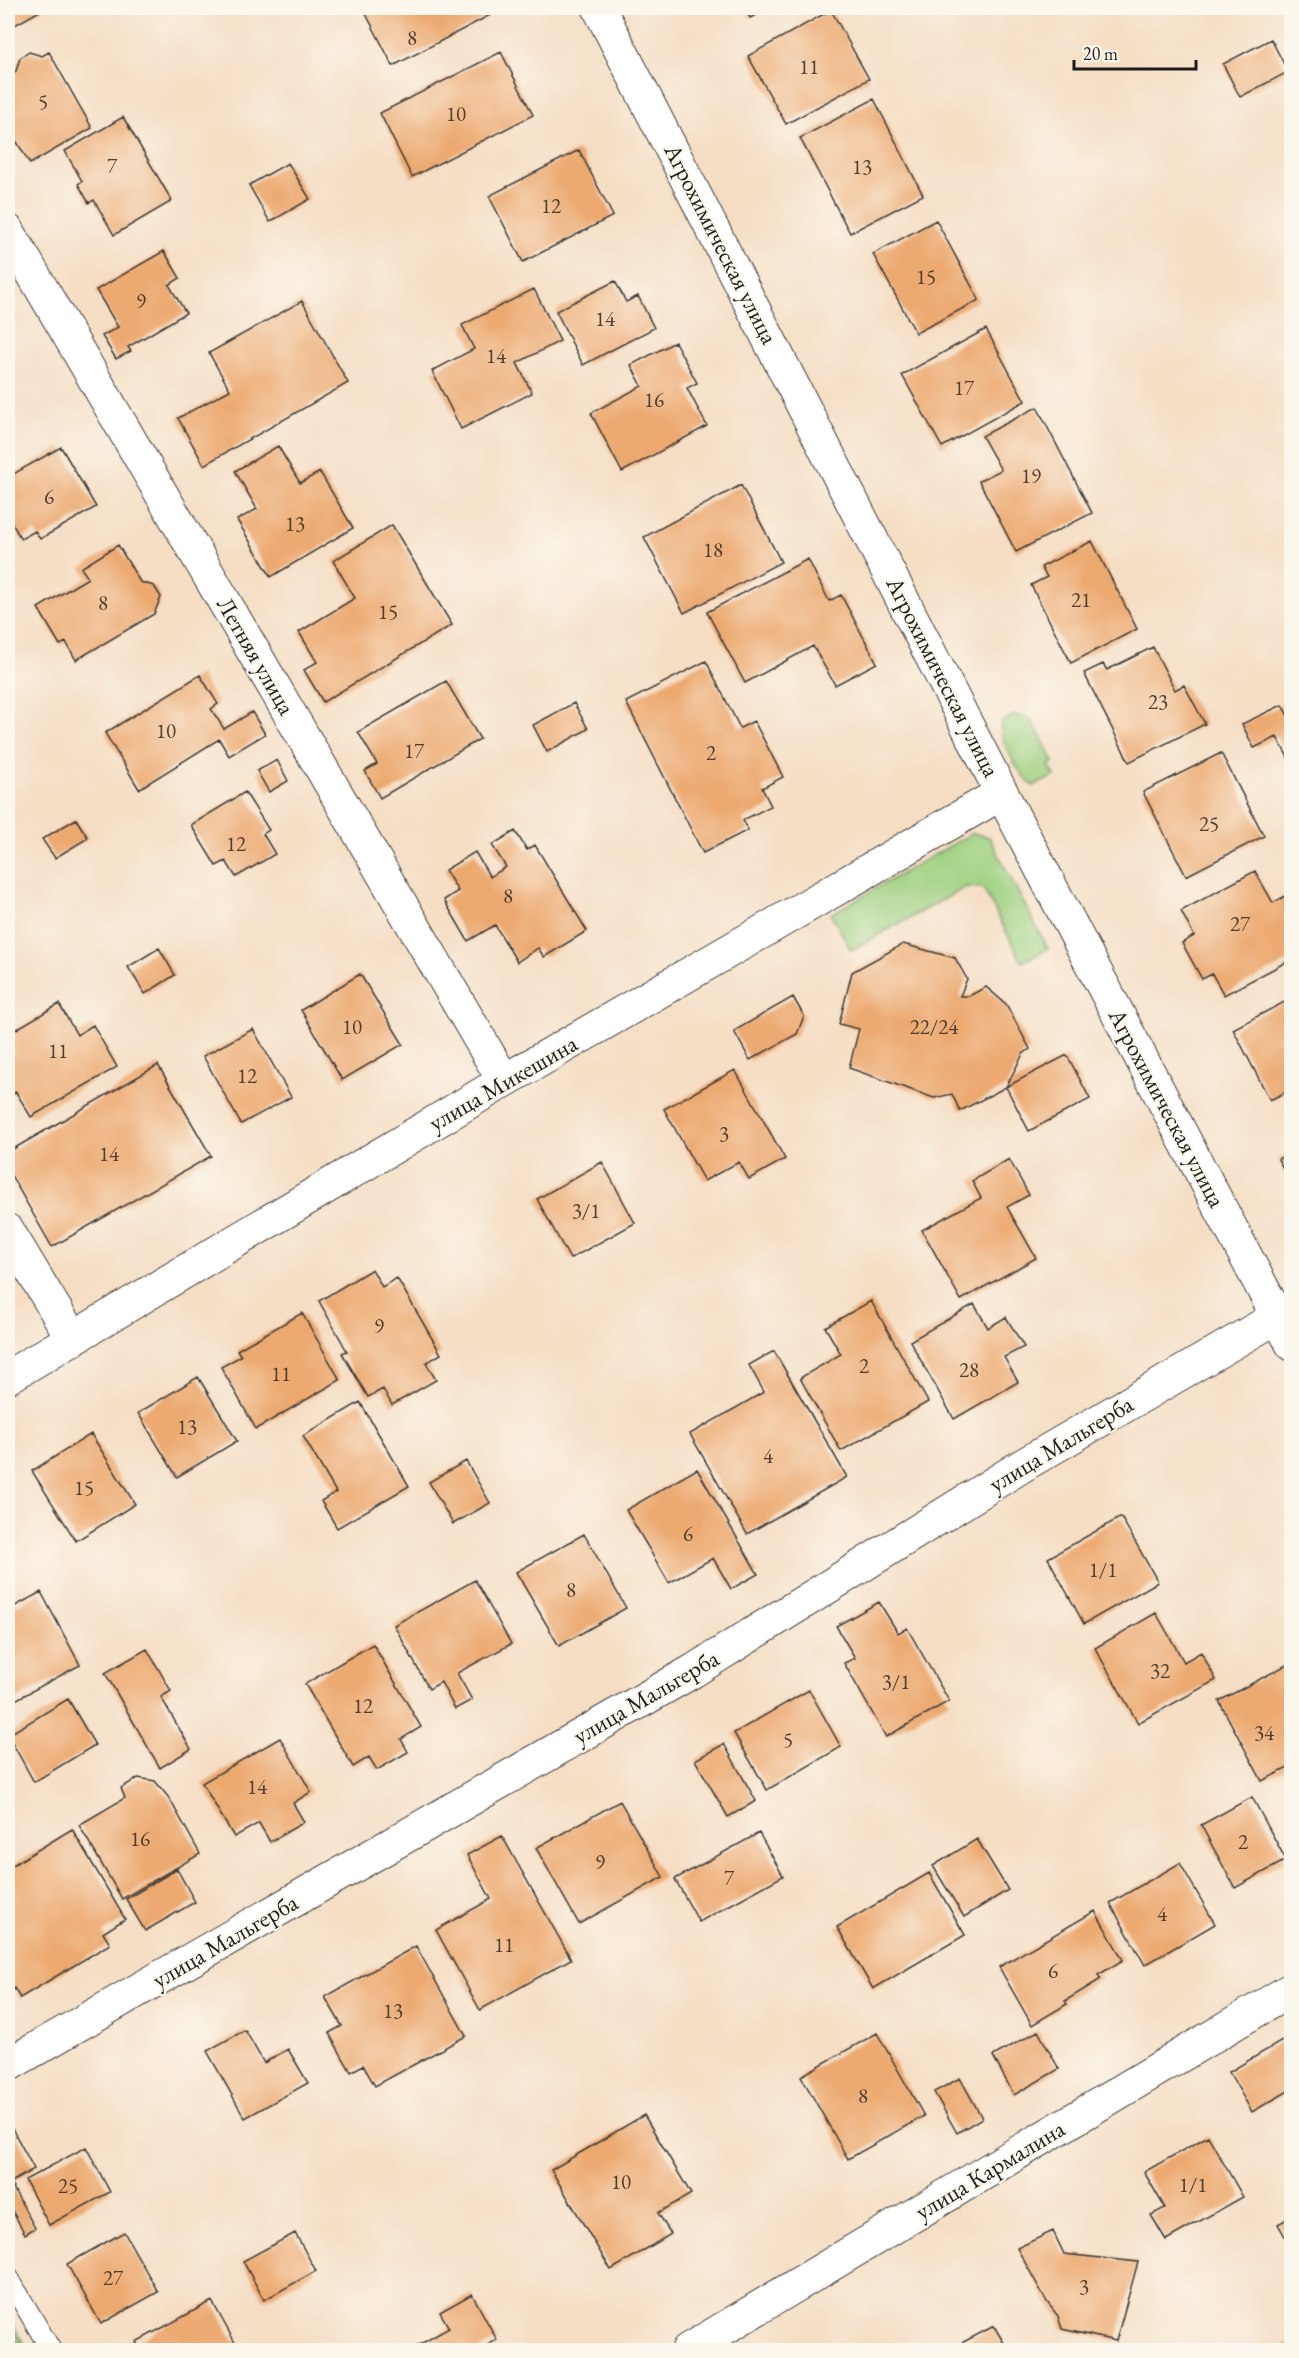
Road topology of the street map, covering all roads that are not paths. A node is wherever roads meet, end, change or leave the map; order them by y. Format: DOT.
graph roads {
  1 [pos="599,8"];
  2 [pos="8,231"];
  3 [pos="1002,793"];
  4 [pos="504,1081"];
  5 [pos="8,1231"];
  6 [pos="1284,1330"];
  7 [pos="73,1339"];
  8 [pos="8,1377"];
  9 [pos="1292,1989"];
  10 [pos="8,2065"];
  11 [pos="8,2277"];
  12 [pos="51,2350"];
  13 [pos="688,2350"];
  1 -- 3 [label="street, Агрохимическая улица"];
  2 -- 4 [label="street, Летняя улица"];
  3 -- 4 [label="street, улица Микешина"];
  3 -- 6 [label="street, Агрохимическая улица"];
  4 -- 7 [label="street, улица Микешина"];
  5 -- 7 [label="street"];
  6 -- 10 [label="street, улица Мальгерба"];
  7 -- 8 [label="street, улица Микешина"];
  9 -- 13 [label="street, улица Кармалина"];
  11 -- 12 [label="lane"];
}
